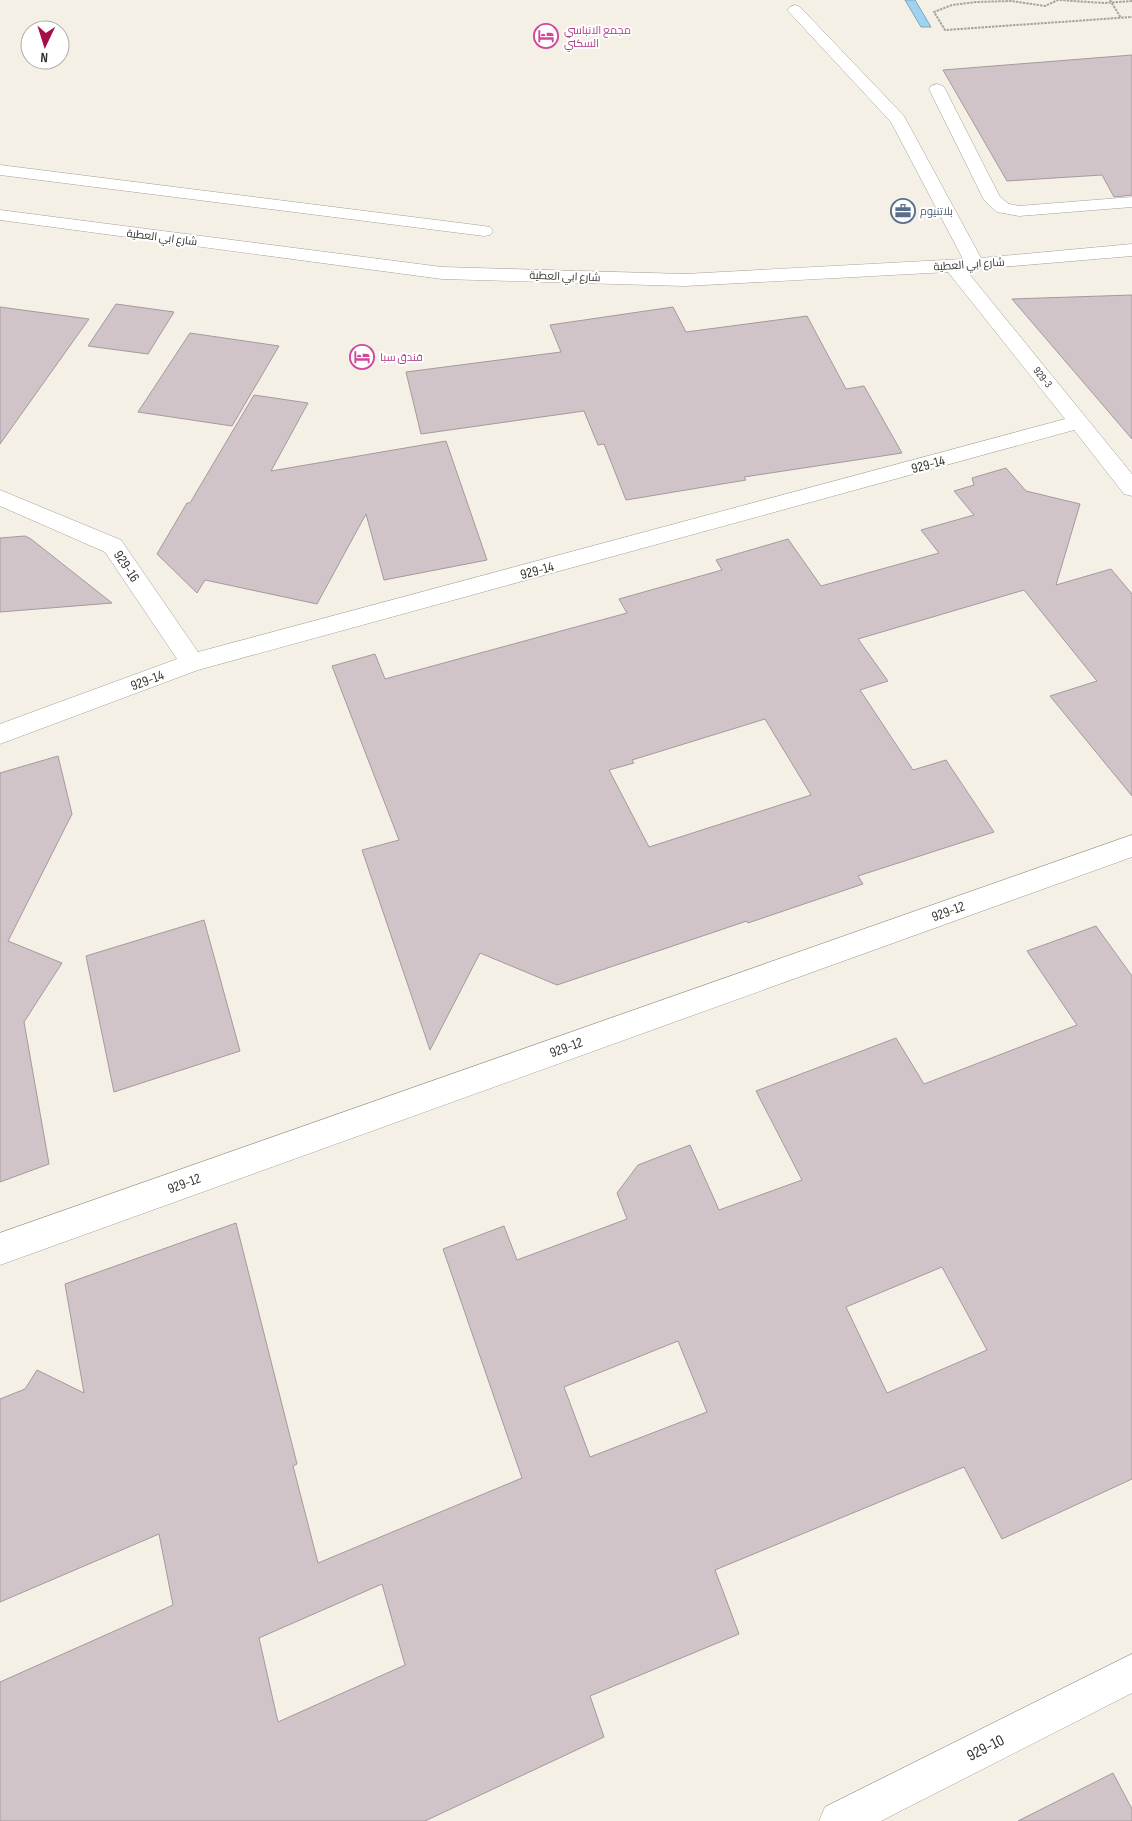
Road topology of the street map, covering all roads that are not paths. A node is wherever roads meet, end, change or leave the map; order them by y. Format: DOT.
graph roads {
  1 [pos="795,10"];
  2 [pos="937,89"];
  3 [pos="0,170"];
  4 [pos="1132,202"];
  5 [pos="101,206"];
  6 [pos="0,215"];
  7 [pos="484,231"];
  8 [pos="1132,250"];
  9 [pos="975,264"];
  10 [pos="954,266"];
  11 [pos="1079,422"];
  12 [pos="1132,489"];
  13 [pos="0,497"];
  14 [pos="192,663"];
  15 [pos="0,734"];
  16 [pos="1132,846"];
  17 [pos="0,1249"];
  18 [pos="1132,1673"];
  19 [pos="839,1821"];
  1 -- 9 [label="street"];
  2 -- 4 [label="street"];
  3 -- 5 [label="street"];
  5 -- 6 [label="street, شارع ابي العطية"];
  5 -- 7 [label="street"];
  5 -- 10 [label="street, شارع ابي العطية"];
  8 -- 9 [label="street, شارع ابي العطية"];
  9 -- 10 [label="street, شارع ابي العطية"];
  10 -- 11 [label="street, 929-3"];
  11 -- 12 [label="street, 929-3"];
  11 -- 14 [label="street, 929-14"];
  13 -- 14 [label="street, 929-16"];
  14 -- 15 [label="street, 929-14"];
  16 -- 17 [label="street, 929-12"];
  18 -- 19 [label="street, 929-10"];
}
